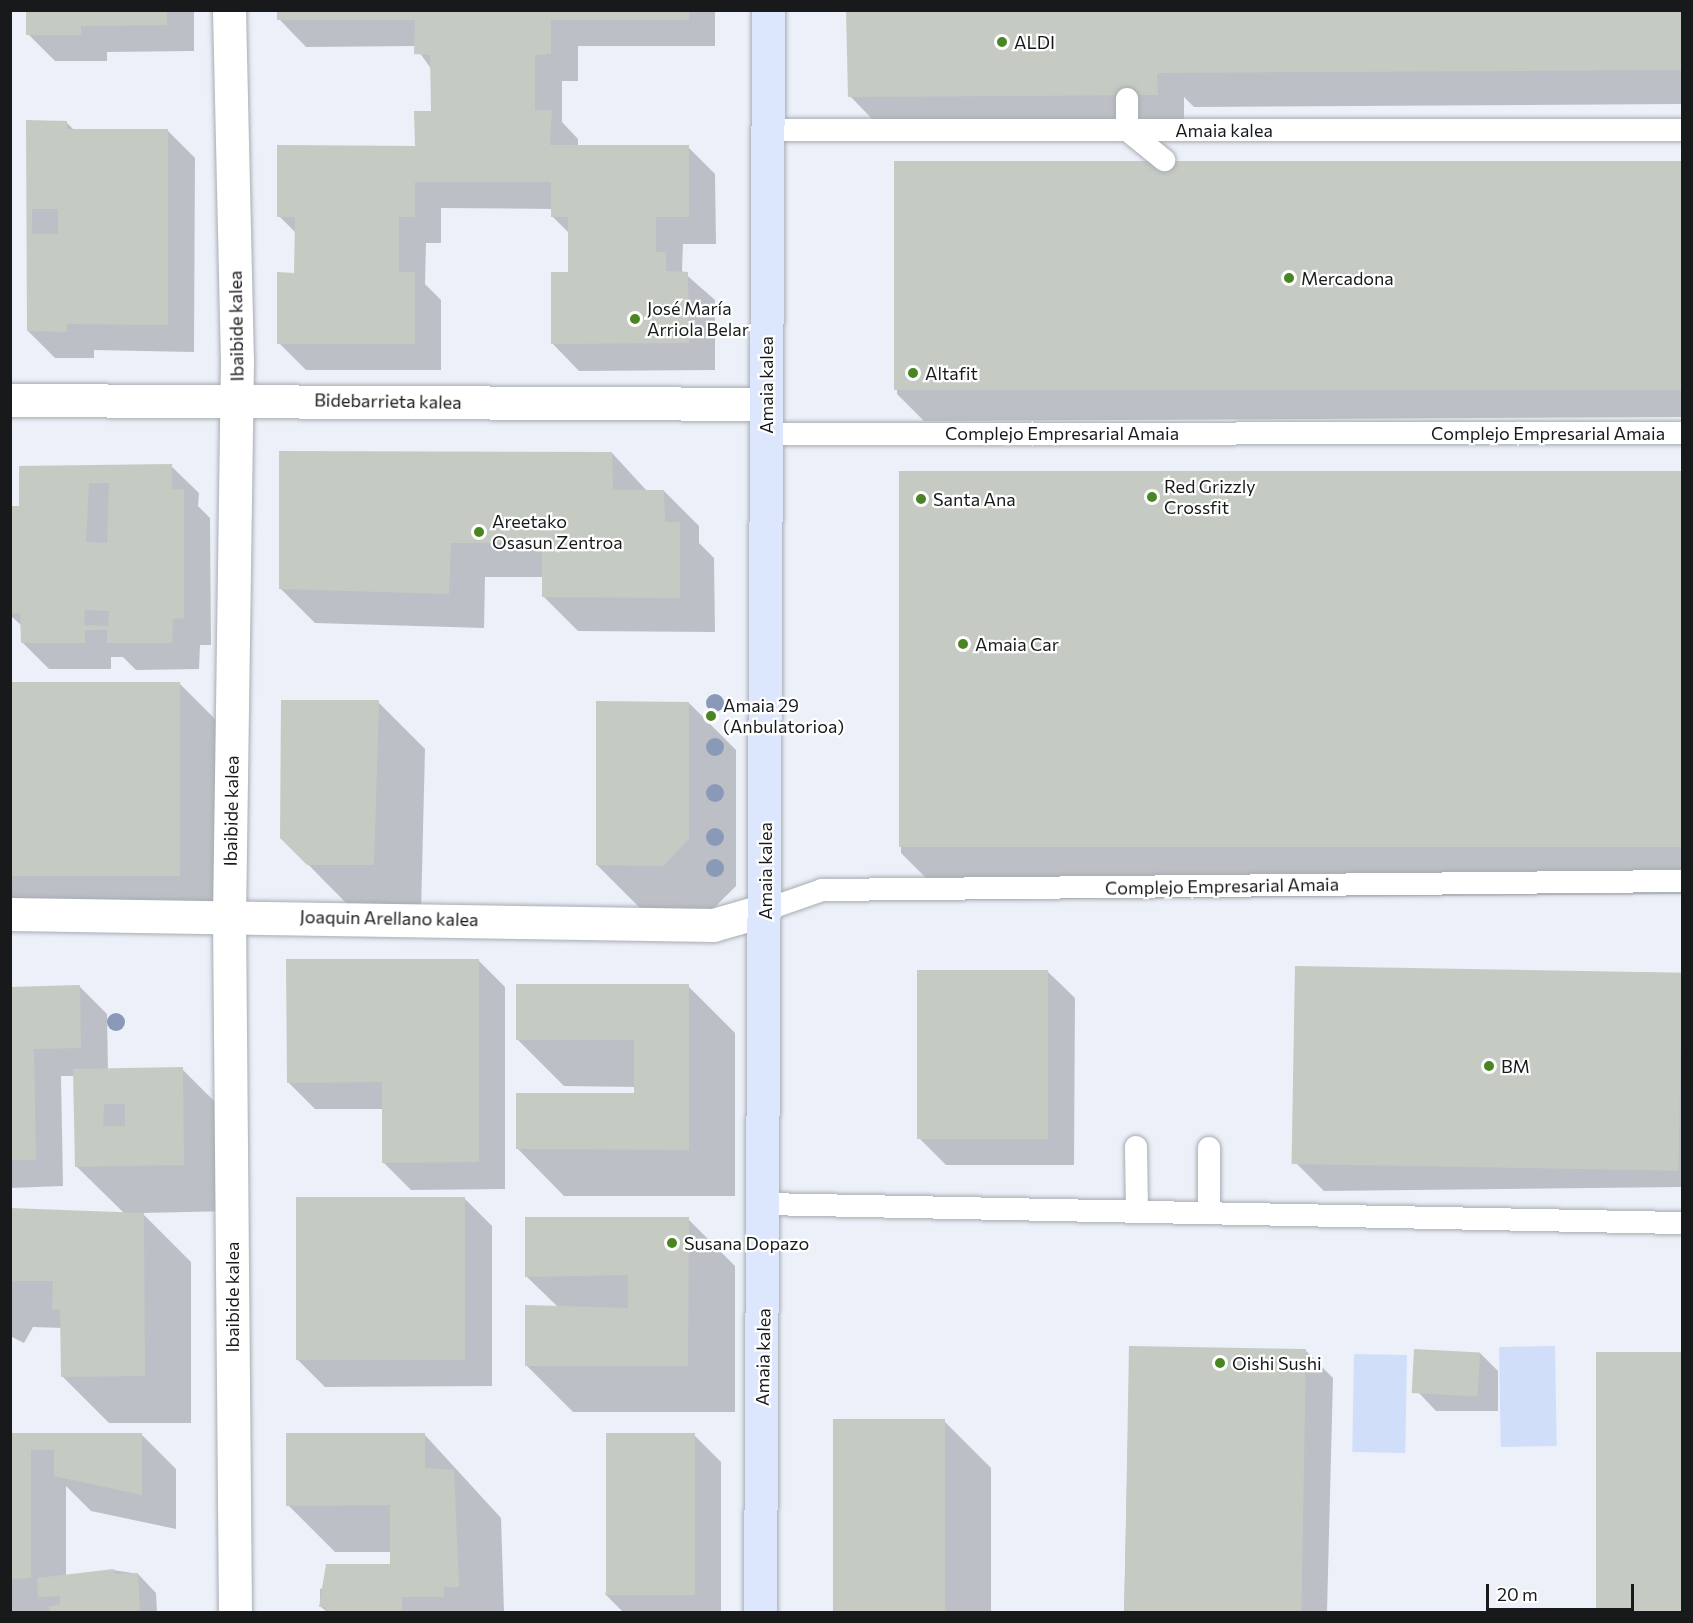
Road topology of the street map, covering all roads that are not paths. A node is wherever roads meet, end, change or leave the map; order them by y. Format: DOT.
graph roads {
  1 [pos="229,10"];
  2 [pos="768,10"];
  3 [pos="1127,99"];
  4 [pos="766,130"];
  5 [pos="1126,130"];
  6 [pos="1683,130"];
  7 [pos="1164,160"];
  8 [pos="237,399"];
  9 [pos="10,400"];
  10 [pos="766,419"];
  11 [pos="1683,433"];
  12 [pos="1683,881"];
  13 [pos="765,910"];
  14 [pos="10,914"];
  15 [pos="229,915"];
  16 [pos="1136,1147"];
  17 [pos="1209,1148"];
  18 [pos="764,1204"];
  19 [pos="1137,1209"];
  20 [pos="1209,1210"];
  21 [pos="1683,1223"];
  22 [pos="235,1612"];
  23 [pos="760,1612"];
  1 -- 8 [label="street, Ibaibide kalea"];
  2 -- 4 [label="street, Amaia kalea"];
  3 -- 5 [label="lane"];
  4 -- 5 [label="lane, Amaia kalea"];
  4 -- 10 [label="street, Amaia kalea"];
  5 -- 6 [label="lane, Amaia kalea"];
  5 -- 7 [label="lane"];
  8 -- 9 [label="street, Bidebarrieta kalea"];
  8 -- 10 [label="street, Bidebarrieta kalea"];
  8 -- 15 [label="street, Ibaibide kalea"];
  10 -- 11 [label="lane, Complejo Empresarial Amaia"];
  10 -- 13 [label="street, Amaia kalea"];
  12 -- 13 [label="lane, Complejo Empresarial Amaia"];
  13 -- 15 [label="street, Joaquin Arellano kalea"];
  13 -- 18 [label="street, Amaia kalea"];
  14 -- 15 [label="street, Joaquin Arellano kalea"];
  15 -- 22 [label="street, Ibaibide kalea"];
  16 -- 19 [label="lane"];
  17 -- 20 [label="lane"];
  18 -- 19 [label="lane"];
  18 -- 23 [label="street, Amaia kalea"];
  19 -- 20 [label="lane"];
  20 -- 21 [label="lane"];
}
